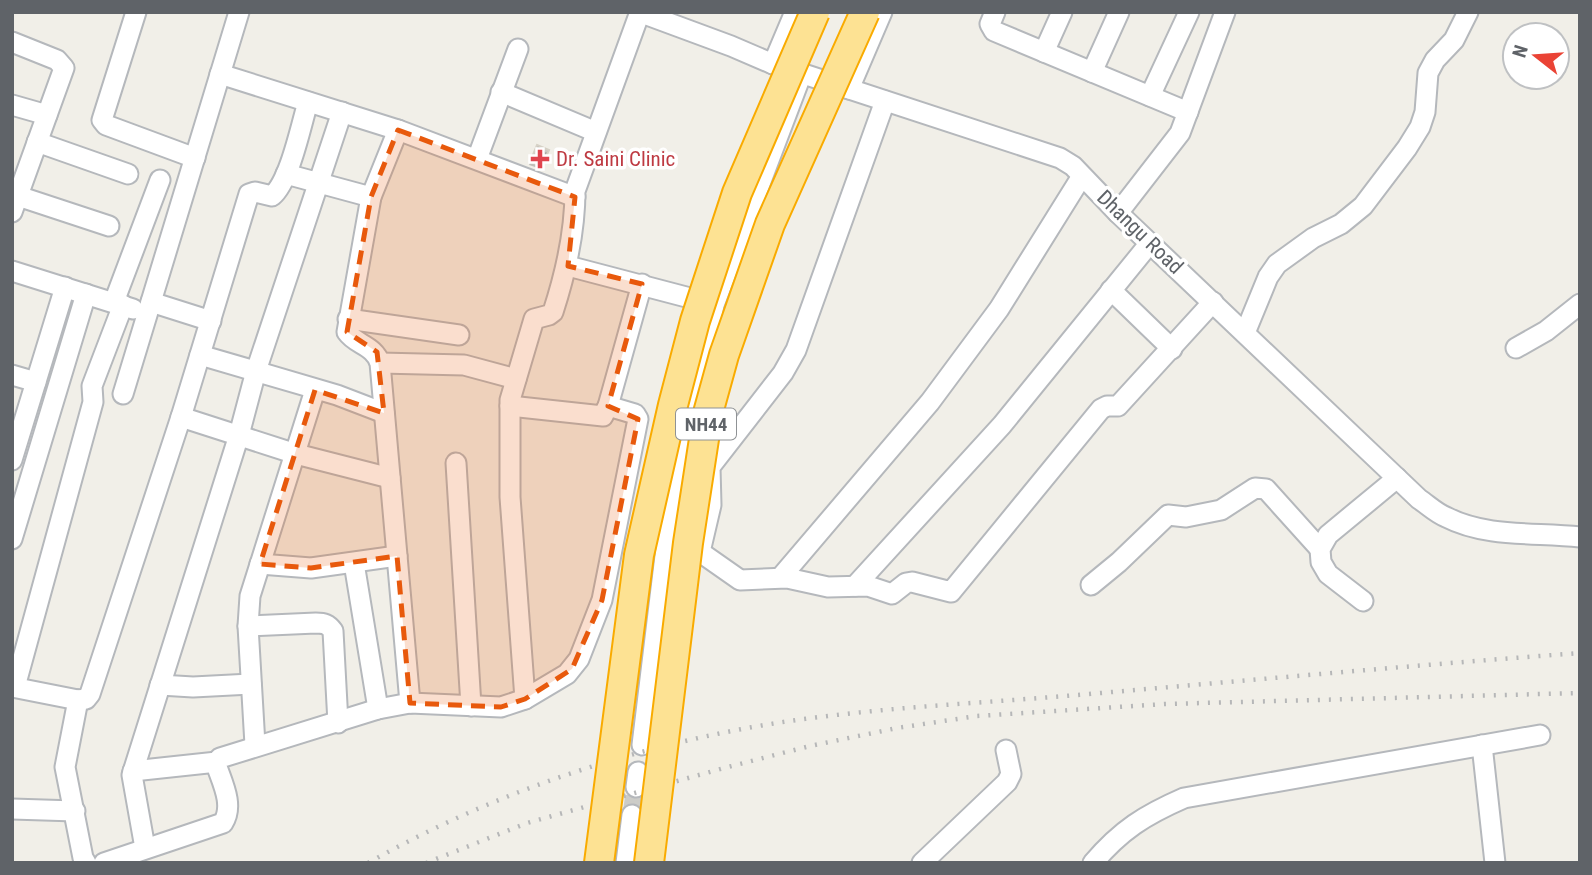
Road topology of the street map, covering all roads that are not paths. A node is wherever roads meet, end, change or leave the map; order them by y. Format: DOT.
graph roads {
  1 [pos="136,12"];
  2 [pos="239,12"];
  3 [pos="639,12"];
  4 [pos="795,12"];
  5 [pos="815,12"];
  6 [pos="865,12"];
  7 [pos="882,12"];
  8 [pos="995,12"];
  9 [pos="1062,12"];
  10 [pos="1119,12"];
  11 [pos="1189,12"];
  12 [pos="1225,12"];
  13 [pos="1468,12"];
  14 [pos="12,42"];
  15 [pos="518,49"];
  16 [pos="1044,52"];
  17 [pos="773,64"];
  18 [pos="1092,72"];
  19 [pos="220,74"];
  20 [pos="802,74"];
  21 [pos="849,89"];
  22 [pos="501,92"];
  23 [pos="1150,96"];
  24 [pos="885,101"];
  25 [pos="308,102"];
  26 [pos="12,105"];
  27 [pos="342,112"];
  28 [pos="1188,112"];
  29 [pos="47,115"];
  30 [pos="398,130"];
  31 [pos="596,132"];
  32 [pos="37,142"];
  33 [pos="195,158"];
  34 [pos="477,159"];
  35 [pos="19,173"];
  36 [pos="128,174"];
  37 [pos="286,174"];
  38 [pos="1082,176"];
  39 [pos="160,180"];
  40 [pos="319,183"];
  41 [pos="371,197"];
  42 [pos="575,197"];
  43 [pos="15,204"];
  44 [pos="1118,213"];
  45 [pos="109,226"];
  46 [pos="1150,243"];
  47 [pos="568,266"];
  48 [pos="12,271"];
  49 [pos="642,284"];
  50 [pos="65,287"];
  51 [pos="1111,290"];
  52 [pos="86,294"];
  53 [pos="1213,302"];
  54 [pos="118,304"];
  55 [pos="1580,304"];
  56 [pos="714,305"];
  57 [pos="149,309"];
  58 [pos="348,319"];
  59 [pos="211,321"];
  60 [pos="1245,333"];
  61 [pos="459,335"];
  62 [pos="1516,348"];
  63 [pos="1172,349"];
  64 [pos="200,355"];
  65 [pos="380,363"];
  66 [pos="256,371"];
  67 [pos="12,375"];
  68 [pos="516,379"];
  69 [pos="36,382"];
  70 [pos="315,390"];
  71 [pos="123,394"];
  72 [pos="510,406"];
  73 [pos="608,406"];
  74 [pos="384,413"];
  75 [pos="181,417"];
  76 [pos="239,435"];
  77 [pos="296,454"];
  78 [pos="12,460"];
  79 [pos="456,463"];
  80 [pos="390,478"];
  81 [pos="1397,478"];
  82 [pos="1580,537"];
  83 [pos="12,539"];
  84 [pos="1320,549"];
  85 [pos="397,556"];
  86 [pos="354,563"];
  87 [pos="260,564"];
  88 [pos="781,577"];
  89 [pos="1091,585"];
  90 [pos="855,586"];
  91 [pos="1363,601"];
  92 [pos="248,626"];
  93 [pos="251,684"];
  94 [pos="160,685"];
  95 [pos="14,687"];
  96 [pos="525,699"];
  97 [pos="78,700"];
  98 [pos="410,703"];
  99 [pos="471,706"];
  100 [pos="378,709"];
  101 [pos="338,723"];
  102 [pos="1540,735"];
  103 [pos="255,745"];
  104 [pos="642,745"];
  105 [pos="1482,745"];
  106 [pos="1006,750"];
  107 [pos="217,762"];
  108 [pos="133,771"];
  109 [pos="12,809"];
  110 [pos="75,811"];
  111 [pos="632,815"];
  112 [pos="145,848"];
  113 [pos="86,863"];
  114 [pos="104,863"];
  115 [pos="599,863"];
  116 [pos="626,863"];
  117 [pos="649,863"];
  118 [pos="922,863"];
  119 [pos="1093,863"];
  120 [pos="1495,863"];
  1 -- 33 [label="street"];
  2 -- 19 [label="street"];
  3 -- 17 [label="street, Dhangu Road"];
  3 -- 31 [label="street"];
  4 -- 17 [label="street"];
  5 -- 115 [label="highway, NH44, bridge"];
  6 -- 117 [label="highway, NH44, bridge"];
  7 -- 21 [label="street"];
  8 -- 16 [label="street"];
  9 -- 16 [label="street"];
  10 -- 18 [label="street"];
  11 -- 23 [label="street"];
  12 -- 28 [label="street"];
  13 -- 60 [label="street"];
  14 -- 29 [label="street"];
  15 -- 22 [label="street"];
  16 -- 18 [label="street"];
  17 -- 20 [label="street, Dhangu Road"];
  18 -- 23 [label="street"];
  19 -- 25 [label="street"];
  19 -- 33 [label="street"];
  20 -- 21 [label="street, Dhangu Road"];
  20 -- 56 [label="street"];
  21 -- 24 [label="street, Dhangu Road"];
  22 -- 31 [label="street"];
  22 -- 34 [label="street"];
  23 -- 28 [label="street"];
  24 -- 38 [label="street, Dhangu Road"];
  24 -- 88 [label="street"];
  25 -- 27 [label="street"];
  25 -- 37 [label="street"];
  26 -- 29 [label="street"];
  27 -- 30 [label="street"];
  27 -- 40 [label="street"];
  28 -- 44 [label="street"];
  29 -- 32 [label="street"];
  30 -- 34 [label="street"];
  30 -- 41 [label="street"];
  31 -- 42 [label="street"];
  32 -- 35 [label="street"];
  32 -- 36 [label="street"];
  33 -- 57 [label="street"];
  34 -- 42 [label="street"];
  35 -- 43 [label="street"];
  37 -- 40 [label="street"];
  37 -- 59 [label="street"];
  38 -- 44 [label="street, Dhangu Road"];
  38 -- 88 [label="street"];
  39 -- 54 [label="street"];
  40 -- 41 [label="street"];
  40 -- 66 [label="street"];
  41 -- 58 [label="street"];
  42 -- 47 [label="street"];
  43 -- 45 [label="street"];
  44 -- 46 [label="street, Dhangu Road"];
  46 -- 51 [label="street"];
  46 -- 53 [label="street, Dhangu Road"];
  47 -- 49 [label="street"];
  47 -- 68 [label="street"];
  48 -- 50 [label="street"];
  49 -- 56 [label="street"];
  49 -- 73 [label="street"];
  50 -- 52 [label="street"];
  50 -- 69 [label="street"];
  51 -- 63 [label="street"];
  51 -- 90 [label="street"];
  52 -- 54 [label="street"];
  52 -- 83 [label="street"];
  53 -- 60 [label="street, Dhangu Road"];
  53 -- 63 [label="street"];
  54 -- 57 [label="street"];
  54 -- 95 [label="street"];
  55 -- 62 [label="street"];
  56 -- 104 [label="street"];
  57 -- 59 [label="street"];
  57 -- 71 [label="street"];
  58 -- 61 [label="street"];
  58 -- 65 [label="street"];
  59 -- 64 [label="street"];
  60 -- 81 [label="street, Dhangu Road"];
  63 -- 90 [label="street"];
  64 -- 66 [label="street"];
  64 -- 75 [label="street"];
  65 -- 68 [label="street"];
  65 -- 74 [label="street"];
  66 -- 70 [label="street"];
  66 -- 76 [label="street"];
  67 -- 69 [label="street"];
  68 -- 72 [label="street"];
  69 -- 78 [label="street"];
  70 -- 74 [label="street"];
  70 -- 77 [label="street"];
  72 -- 73 [label="street"];
  72 -- 96 [label="street"];
  73 -- 96 [label="street"];
  74 -- 80 [label="street"];
  75 -- 76 [label="street"];
  75 -- 97 [label="street"];
  76 -- 77 [label="street"];
  76 -- 94 [label="street"];
  77 -- 80 [label="street"];
  77 -- 87 [label="street"];
  79 -- 99 [label="street"];
  80 -- 85 [label="street"];
  81 -- 82 [label="street, Dhangu Road"];
  81 -- 84 [label="street"];
  84 -- 89 [label="street"];
  84 -- 91 [label="street"];
  85 -- 86 [label="street"];
  85 -- 98 [label="street"];
  86 -- 87 [label="street"];
  86 -- 100 [label="street"];
  87 -- 92 [label="street"];
  88 -- 90 [label="street"];
  92 -- 93 [label="street"];
  92 -- 101 [label="street"];
  93 -- 94 [label="street"];
  93 -- 103 [label="street"];
  94 -- 108 [label="street"];
  95 -- 97 [label="street"];
  96 -- 99 [label="street"];
  97 -- 110 [label="street"];
  98 -- 99 [label="street"];
  98 -- 100 [label="street"];
  100 -- 101 [label="street"];
  101 -- 103 [label="street"];
  102 -- 105 [label="street"];
  103 -- 107 [label="street"];
  105 -- 119 [label="street"];
  105 -- 120 [label="street"];
  106 -- 118 [label="street"];
  107 -- 108 [label="street"];
  107 -- 112 [label="street"];
  108 -- 112 [label="street"];
  109 -- 110 [label="street"];
  110 -- 113 [label="street"];
  111 -- 116 [label="street"];
  112 -- 114 [label="street"];
}
